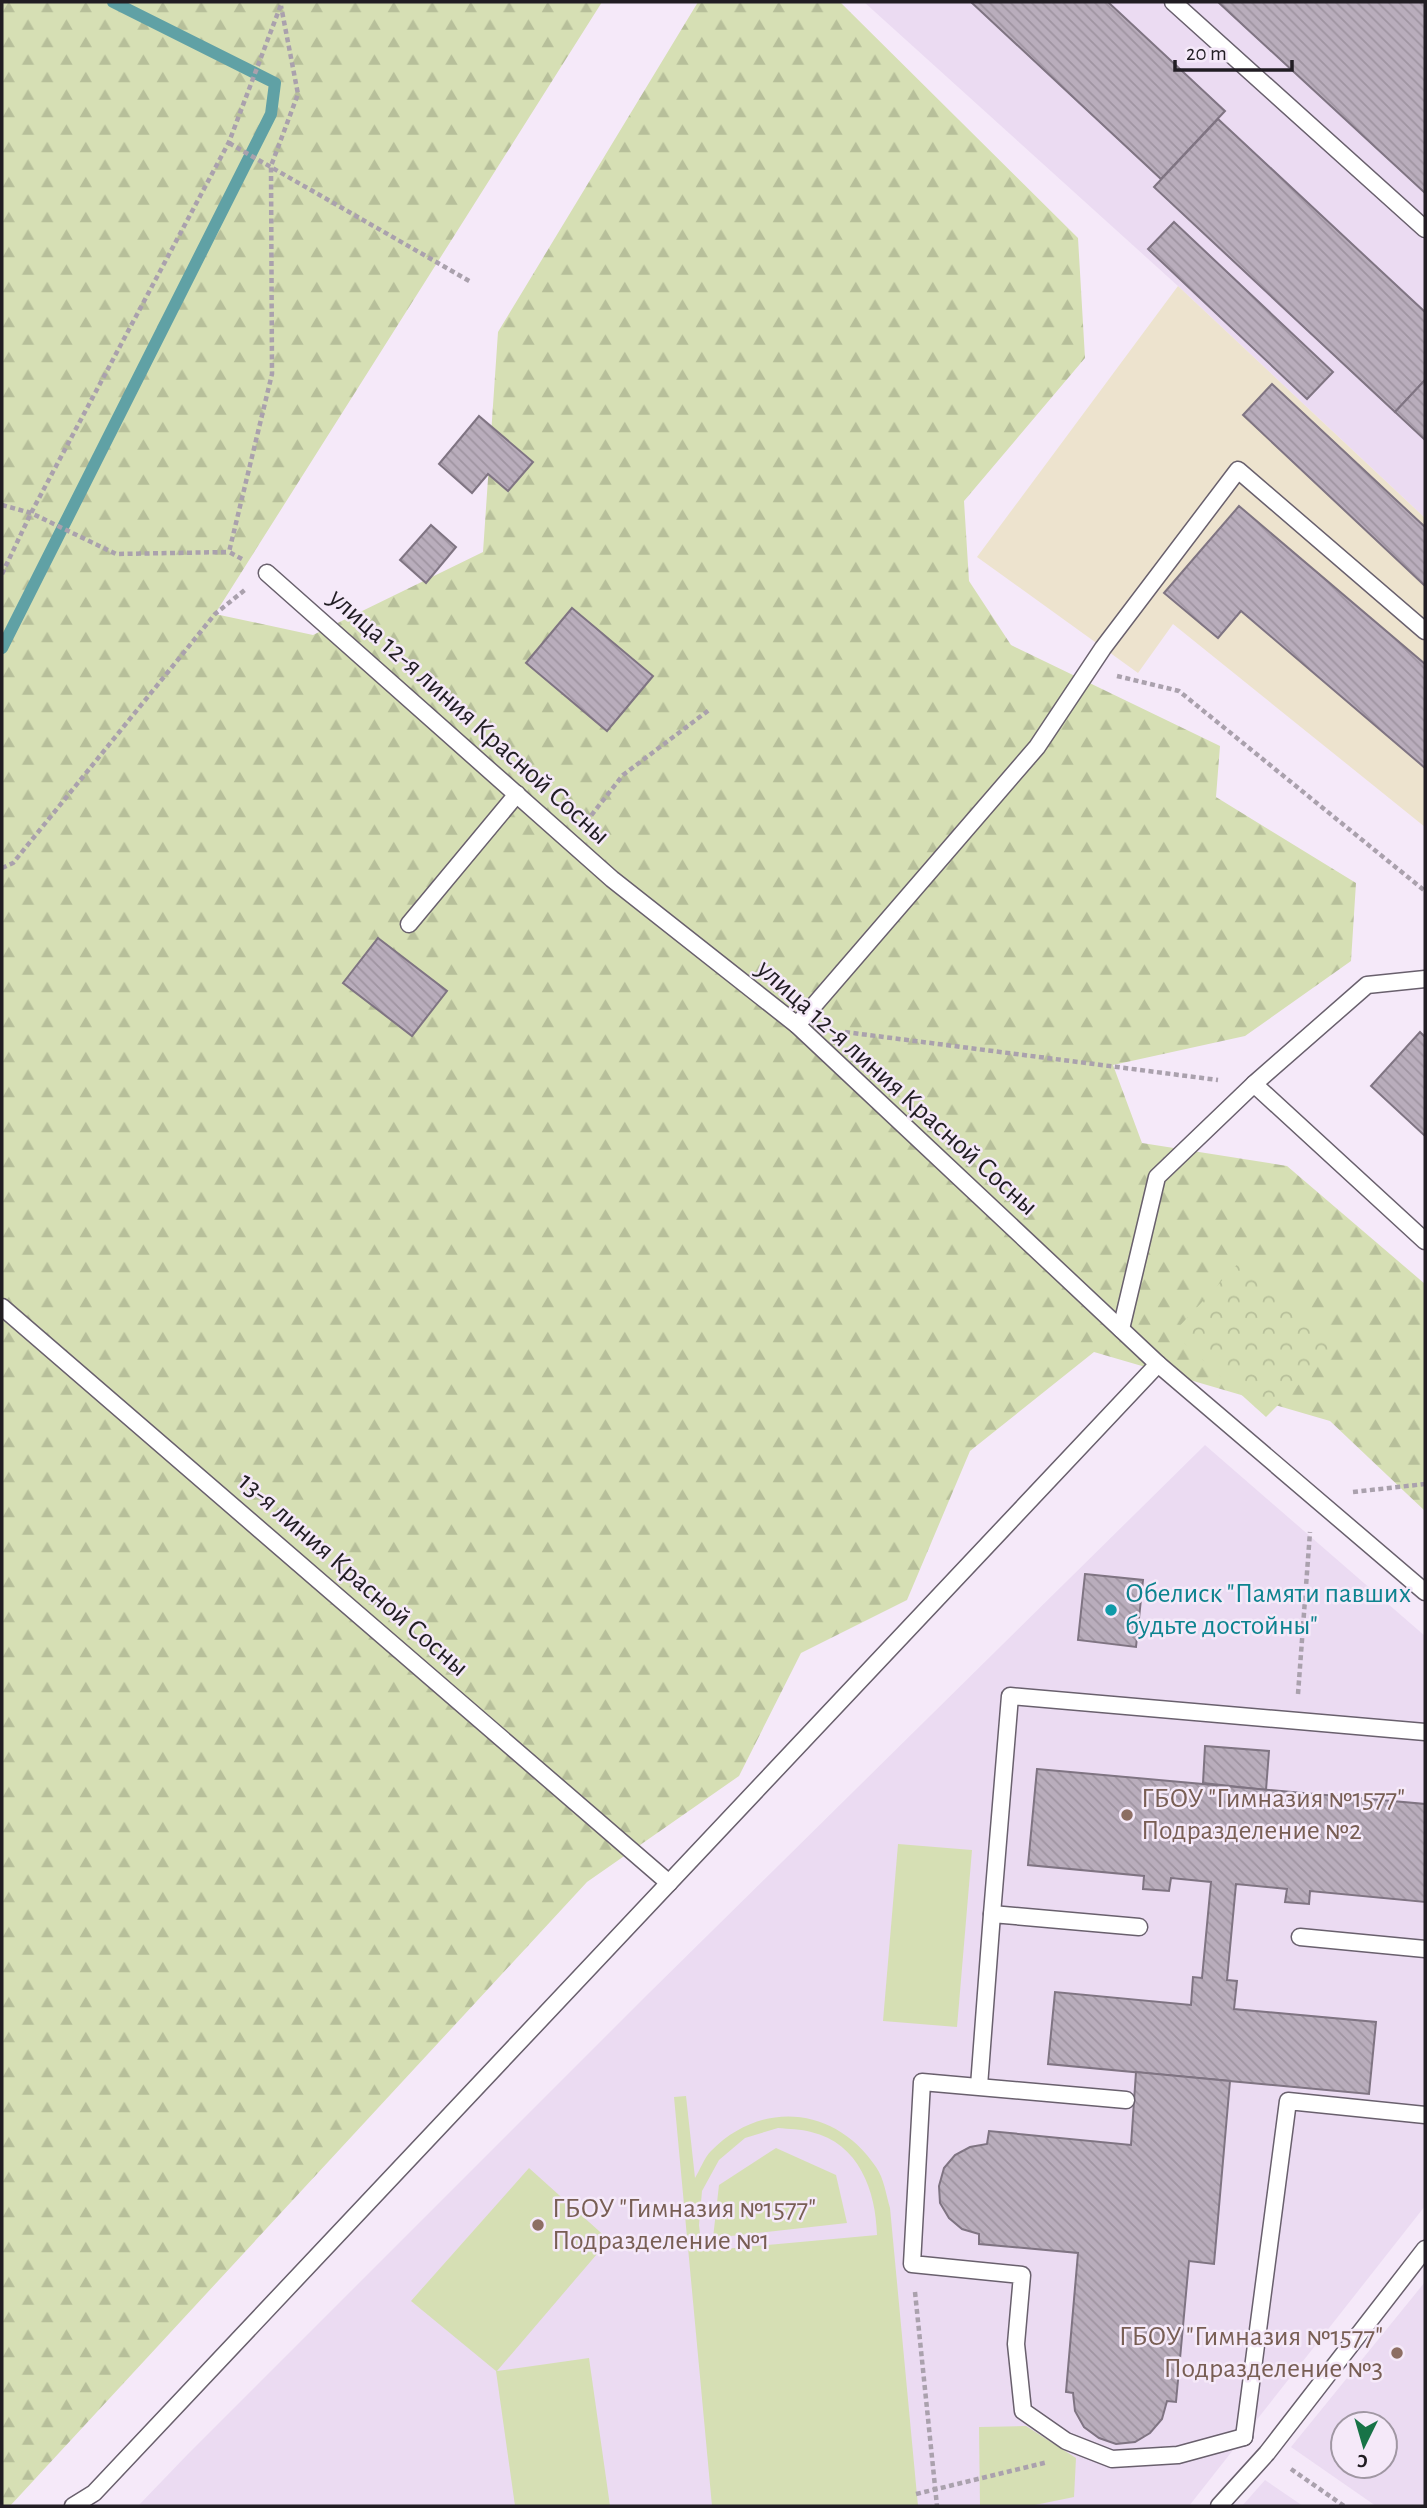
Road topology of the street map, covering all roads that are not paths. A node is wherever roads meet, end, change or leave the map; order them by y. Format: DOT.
graph roads {
  1 [pos="1173,2"];
  2 [pos="1425,229"];
  3 [pos="267,573"];
  4 [pos="1425,631"];
  5 [pos="517,794"];
  6 [pos="410,924"];
  7 [pos="1425,979"];
  8 [pos="797,1025"];
  9 [pos="1254,1084"];
  10 [pos="1425,1241"];
  11 [pos="2,1307"];
  12 [pos="1121,1329"];
  13 [pos="1158,1364"];
  14 [pos="1425,1592"];
  15 [pos="1425,1732"];
  16 [pos="669,1883"];
  17 [pos="992,1914"];
  18 [pos="1139,1927"];
  19 [pos="1300,1937"];
  20 [pos="1425,1949"];
  21 [pos="979,2086"];
  22 [pos="1126,2100"];
  23 [pos="1425,2115"];
  24 [pos="1425,2249"];
  25 [pos="1244,2437"];
  26 [pos="1267,2453"];
  27 [pos="73,2506"];
  28 [pos="1219,2506"];
  1 -- 2 [label="lane"];
  3 -- 5 [label="lane, улица 12-я линия Красной Сосны"];
  4 -- 8 [label="lane"];
  5 -- 6 [label="lane"];
  5 -- 8 [label="lane, улица 12-я линия Красной Сосны"];
  7 -- 9 [label="lane"];
  8 -- 12 [label="lane, улица 12-я линия Красной Сосны"];
  9 -- 10 [label="lane"];
  9 -- 12 [label="lane"];
  11 -- 16 [label="lane, 13-я линия Красной Сосны"];
  12 -- 13 [label="lane, улица 12-я линия Красной Сосны"];
  13 -- 14 [label="lane, улица 12-я линия Красной Сосны"];
  13 -- 16 [label="lane"];
  15 -- 17 [label="lane"];
  16 -- 27 [label="lane"];
  17 -- 18 [label="lane"];
  17 -- 21 [label="lane"];
  19 -- 20 [label="lane"];
  21 -- 22 [label="lane"];
  21 -- 25 [label="lane"];
  23 -- 25 [label="lane"];
  24 -- 26 [label="lane"];
  25 -- 26 [label="lane"];
  26 -- 28 [label="lane"];
}
